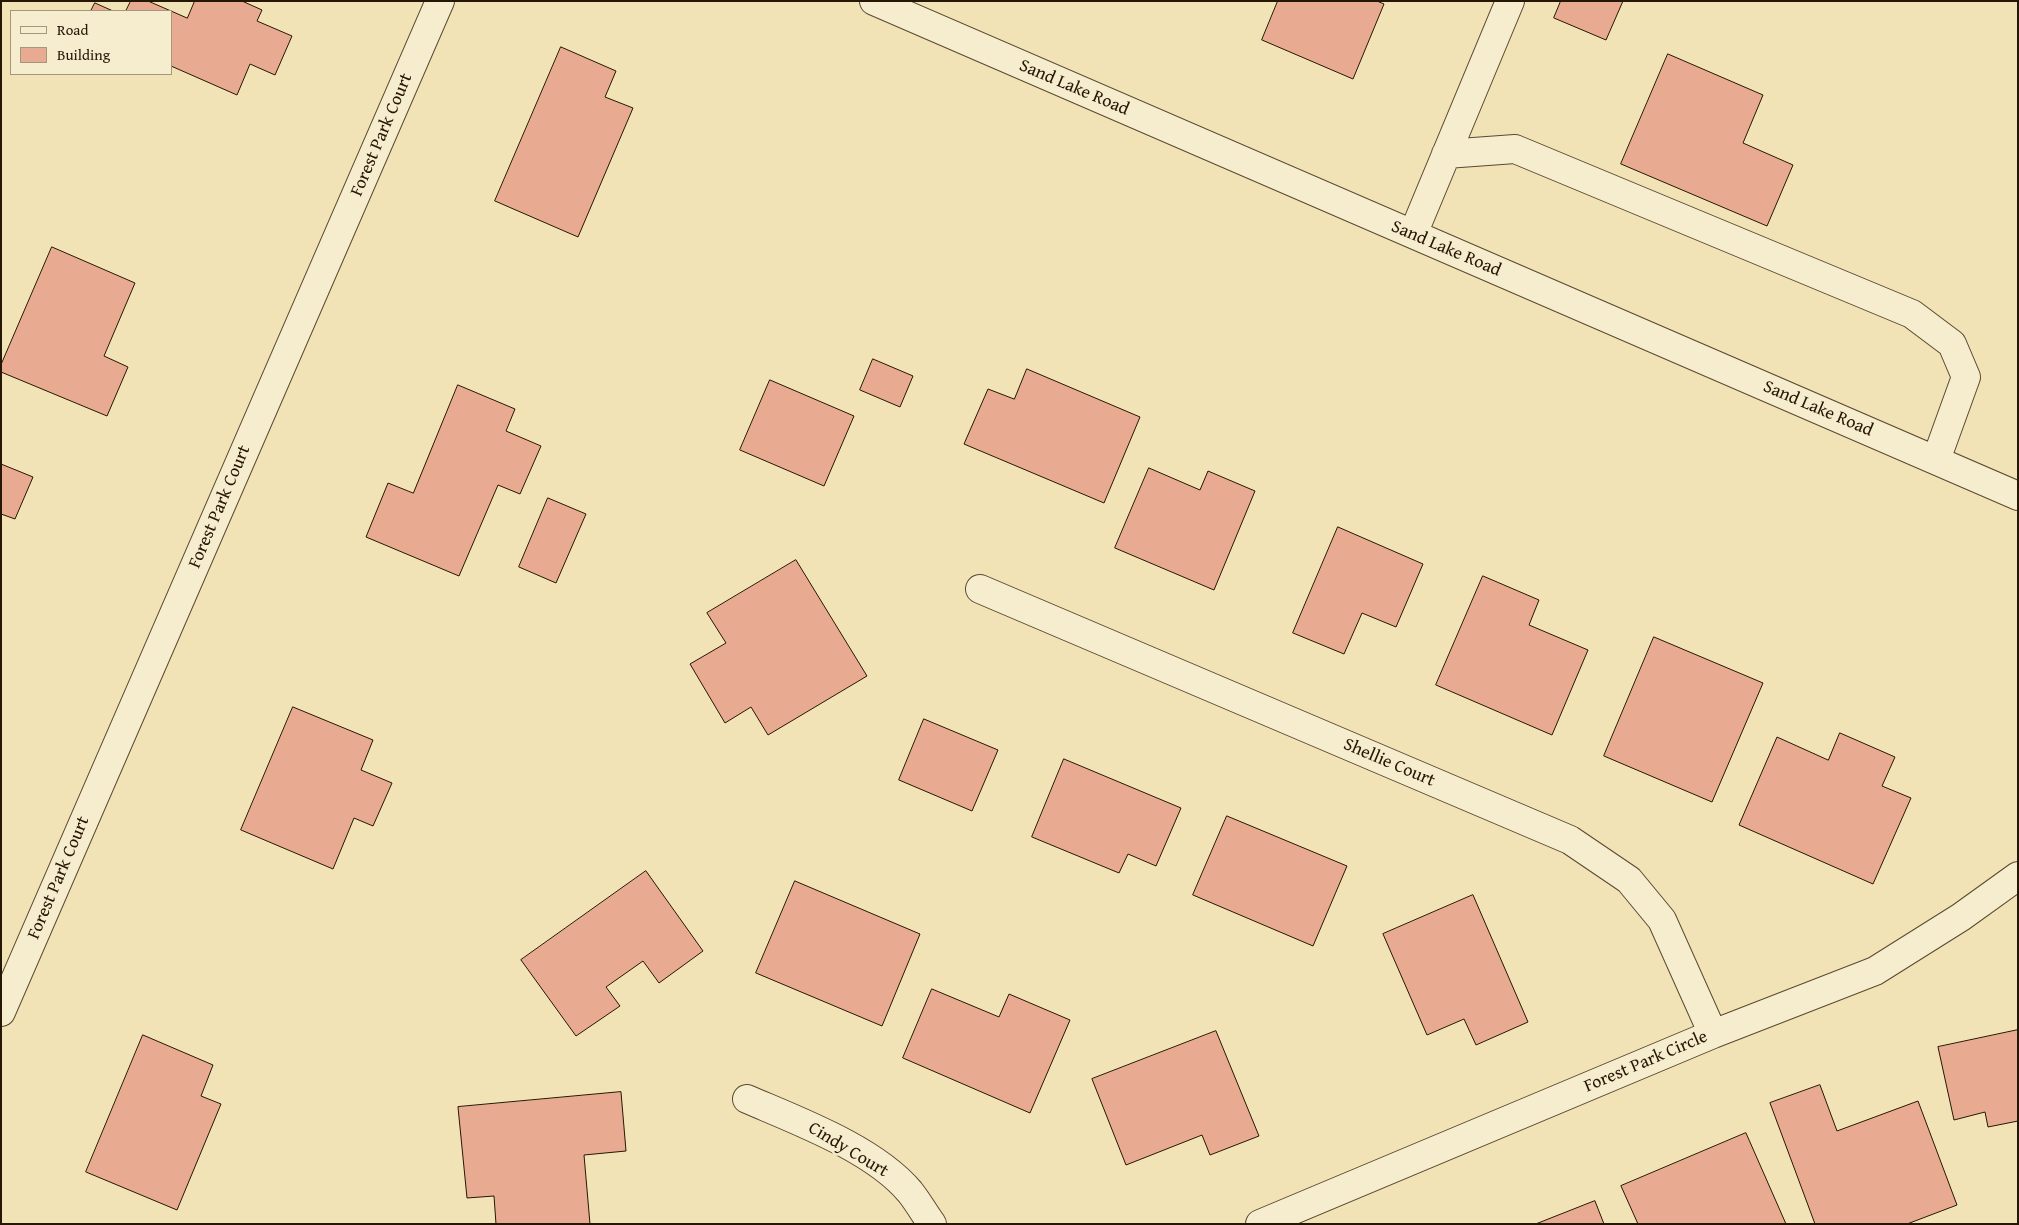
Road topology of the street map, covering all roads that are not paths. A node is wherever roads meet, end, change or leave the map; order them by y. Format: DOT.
graph roads {
  1 [pos="440,1"];
  2 [pos="874,1"];
  3 [pos="1510,1"];
  4 [pos="1446,154"];
  5 [pos="1413,234"];
  6 [pos="1936,460"];
  7 [pos="2018,496"];
  8 [pos="980,589"];
  9 [pos="2018,876"];
  10 [pos="1,1012"];
  11 [pos="1712,1034"];
  12 [pos="747,1099"];
  13 [pos="932,1224"];
  14 [pos="1260,1224"];
  1 -- 10 [label="street, Forest Park Court"];
  2 -- 5 [label="street, Sand Lake Road"];
  3 -- 4 [label="street"];
  4 -- 5 [label="street"];
  4 -- 6 [label="street"];
  5 -- 6 [label="street, Sand Lake Road"];
  6 -- 7 [label="street, Sand Lake Road"];
  8 -- 11 [label="street, Shellie Court"];
  9 -- 11 [label="street, Forest Park Circle"];
  11 -- 14 [label="street, Forest Park Circle"];
  12 -- 13 [label="street, Cindy Court"];
}
